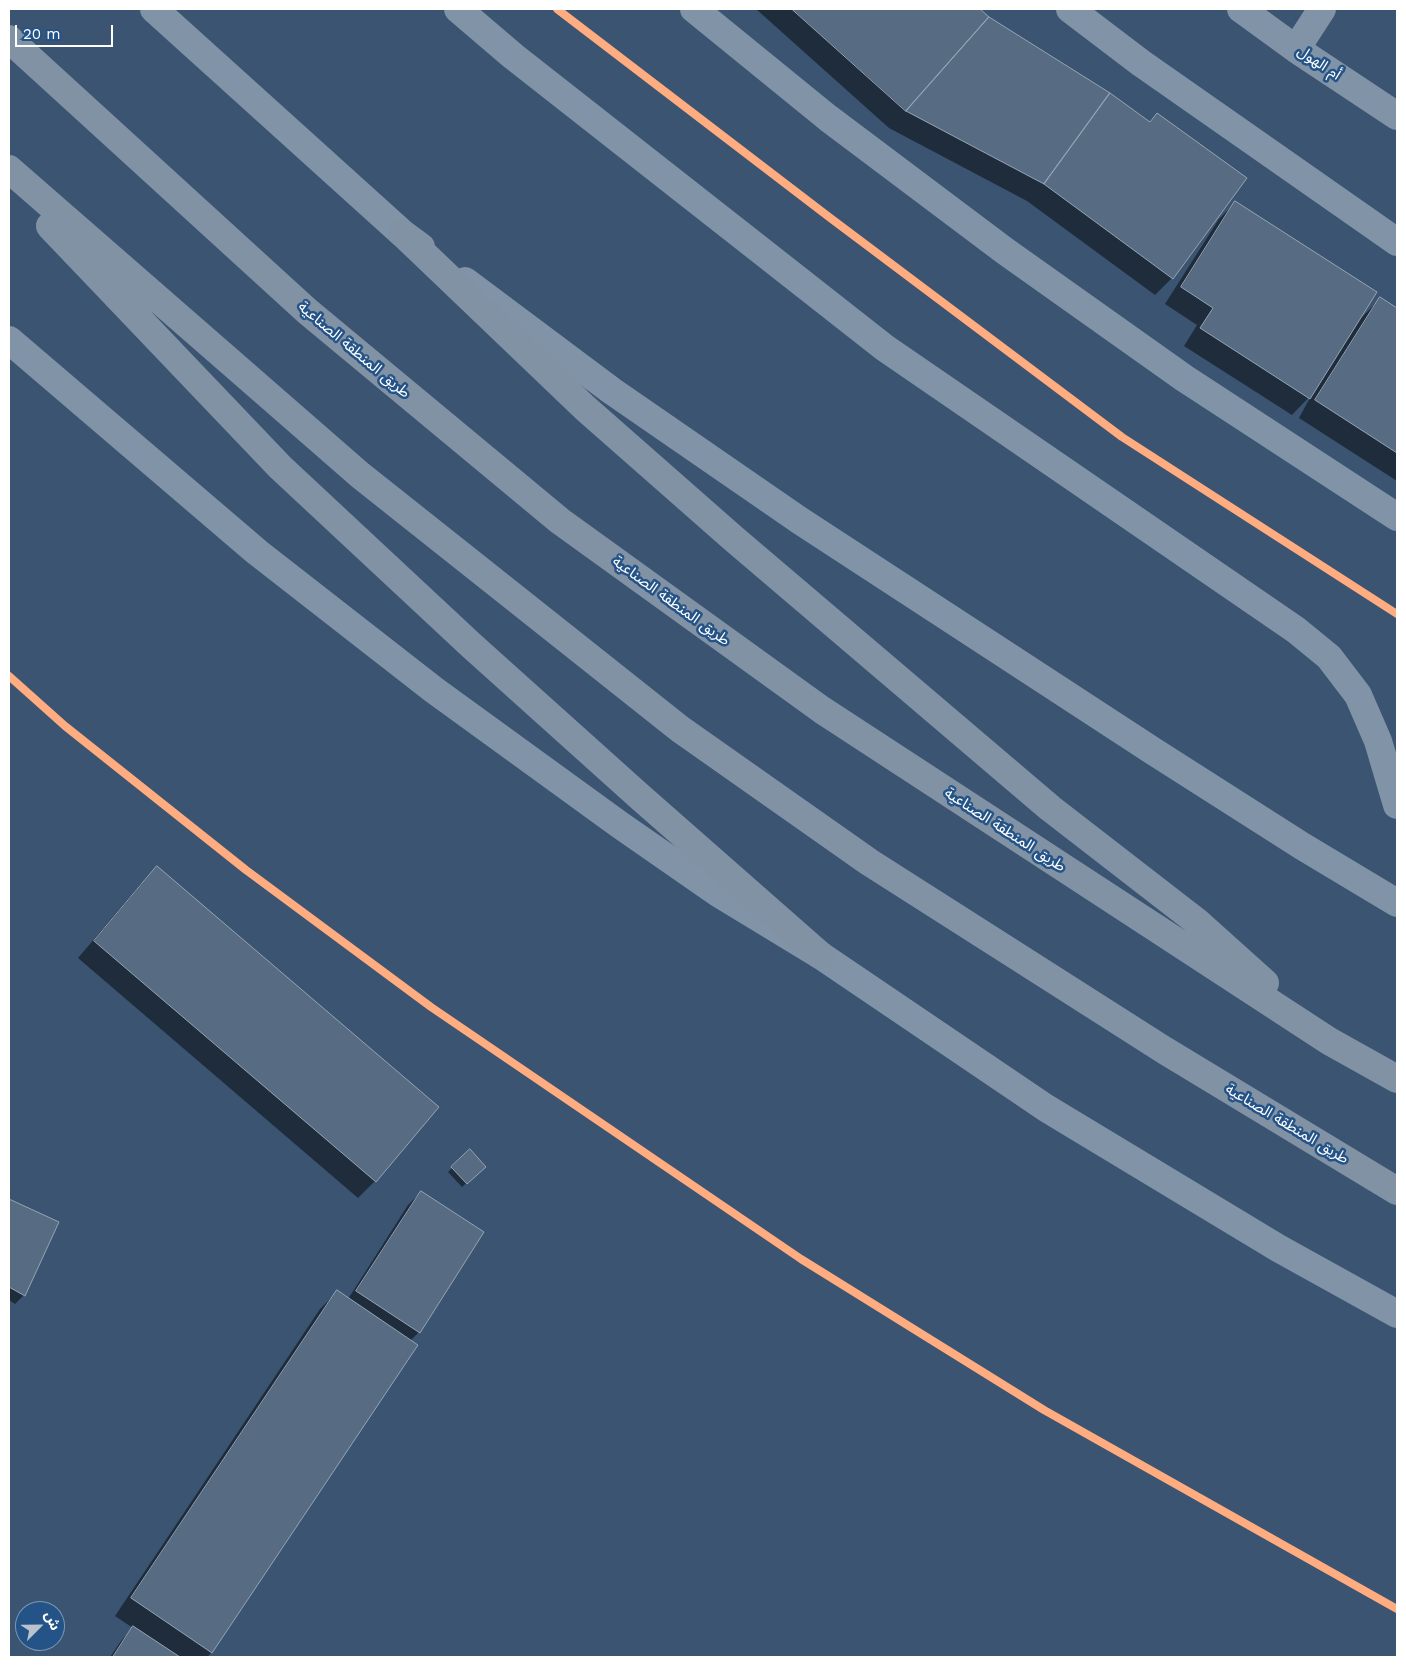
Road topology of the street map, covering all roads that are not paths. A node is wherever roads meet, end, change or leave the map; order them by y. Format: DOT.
graph roads {
  1 [pos="154,9"];
  2 [pos="458,9"];
  3 [pos="694,9"];
  4 [pos="1070,9"];
  5 [pos="1241,9"];
  6 [pos="1322,9"];
  7 [pos="9,39"];
  8 [pos="1296,49"];
  9 [pos="1397,116"];
  10 [pos="9,169"];
  11 [pos="9,183"];
  12 [pos="402,233"];
  13 [pos="1397,242"];
  14 [pos="9,340"];
  15 [pos="1397,517"];
  16 [pos="1397,805"];
  17 [pos="1397,903"];
  18 [pos="820,955"];
  19 [pos="1329,1041"];
  20 [pos="1397,1079"];
  21 [pos="1397,1190"];
  22 [pos="1397,1314"];
  1 -- 12 [label="street"];
  2 -- 16 [label="street"];
  3 -- 15 [label="street"];
  4 -- 13 [label="street"];
  5 -- 8 [label="street, أم الهول"];
  6 -- 8 [label="street"];
  7 -- 19 [label="highway, طريق المنطقة الصناعية"];
  8 -- 9 [label="street, أم الهول"];
  10 -- 21 [label="highway, طريق المنطقة الصناعية"];
  11 -- 18 [label="highway"];
  12 -- 17 [label="street"];
  12 -- 19 [label="highway"];
  14 -- 18 [label="street"];
  18 -- 22 [label="street"];
  19 -- 20 [label="highway, طريق المنطقة الصناعية"];
}
